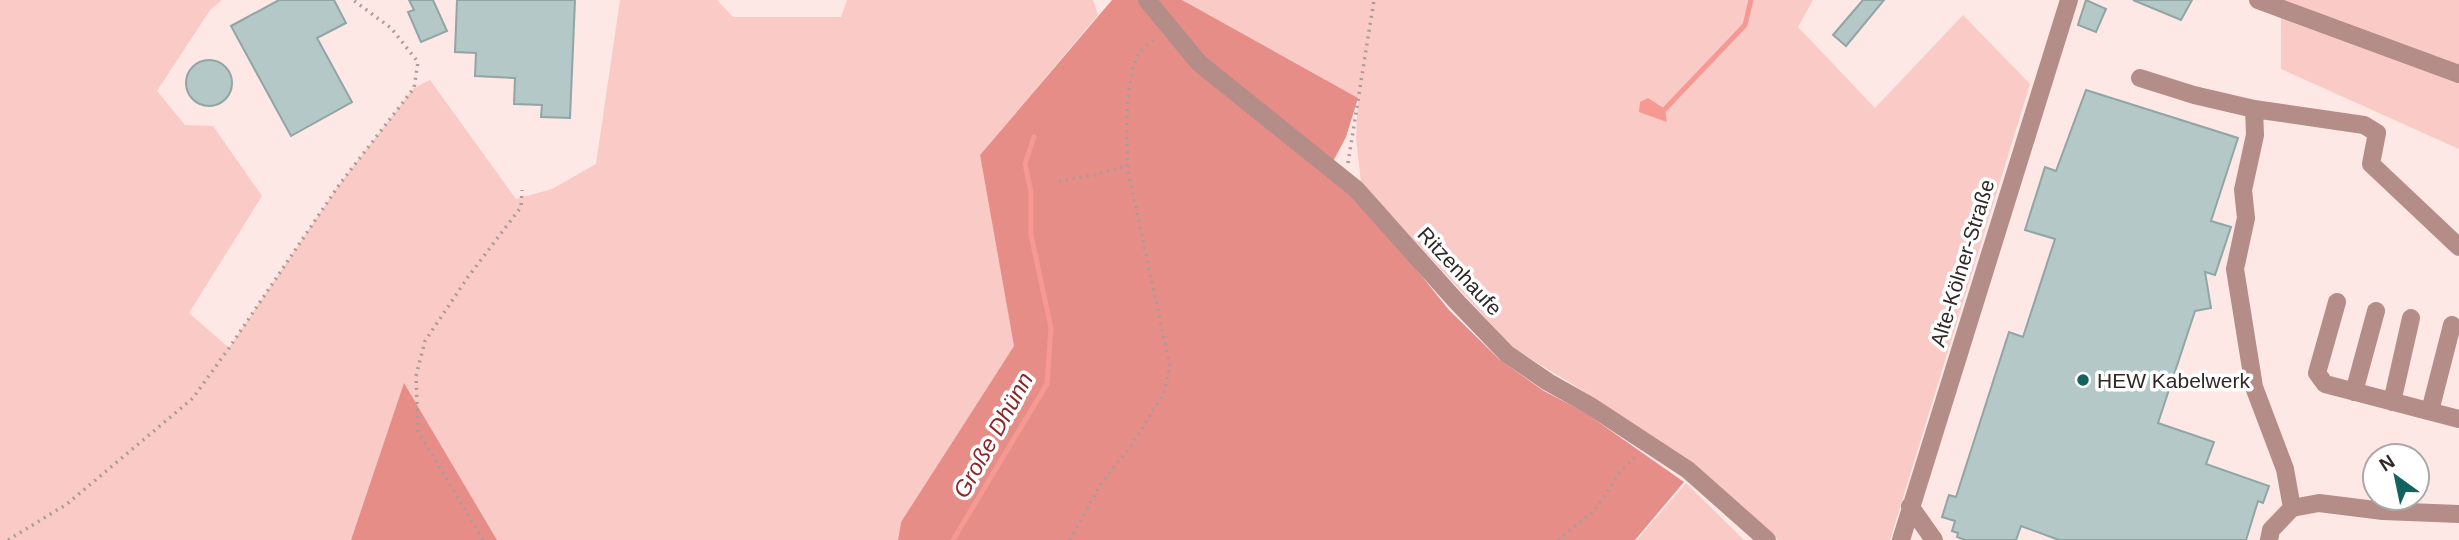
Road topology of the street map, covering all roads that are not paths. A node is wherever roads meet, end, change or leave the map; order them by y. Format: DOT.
graph roads {
  1 [pos="1147,0"];
  2 [pos="2069,0"];
  3 [pos="2258,0"];
  4 [pos="2459,75"];
  5 [pos="2140,78"];
  6 [pos="2254,108"];
  7 [pos="2459,247"];
  8 [pos="2337,302"];
  9 [pos="2376,310"];
  10 [pos="2411,318"];
  11 [pos="2452,325"];
  12 [pos="2354,392"];
  13 [pos="2392,402"];
  14 [pos="2430,411"];
  15 [pos="2459,419"];
  16 [pos="1910,506"];
  17 [pos="2292,508"];
  18 [pos="2459,514"];
  19 [pos="1768,540"];
  20 [pos="1901,540"];
  21 [pos="1934,540"];
  22 [pos="2269,540"];
  1 -- 19 [label="street, Ritzenhaufe"];
  2 -- 16 [label="street, Alte-Kölner-Straße"];
  3 -- 4 [label="street"];
  5 -- 6 [label="street"];
  6 -- 7 [label="street"];
  6 -- 17 [label="street"];
  8 -- 12 [label="street"];
  9 -- 12 [label="street"];
  10 -- 13 [label="street"];
  11 -- 14 [label="street"];
  12 -- 13 [label="street"];
  13 -- 14 [label="street"];
  14 -- 15 [label="street"];
  16 -- 20 [label="street, Alte-Kölner-Straße"];
  16 -- 21 [label="street"];
  17 -- 18 [label="street"];
  17 -- 22 [label="street"];
}
